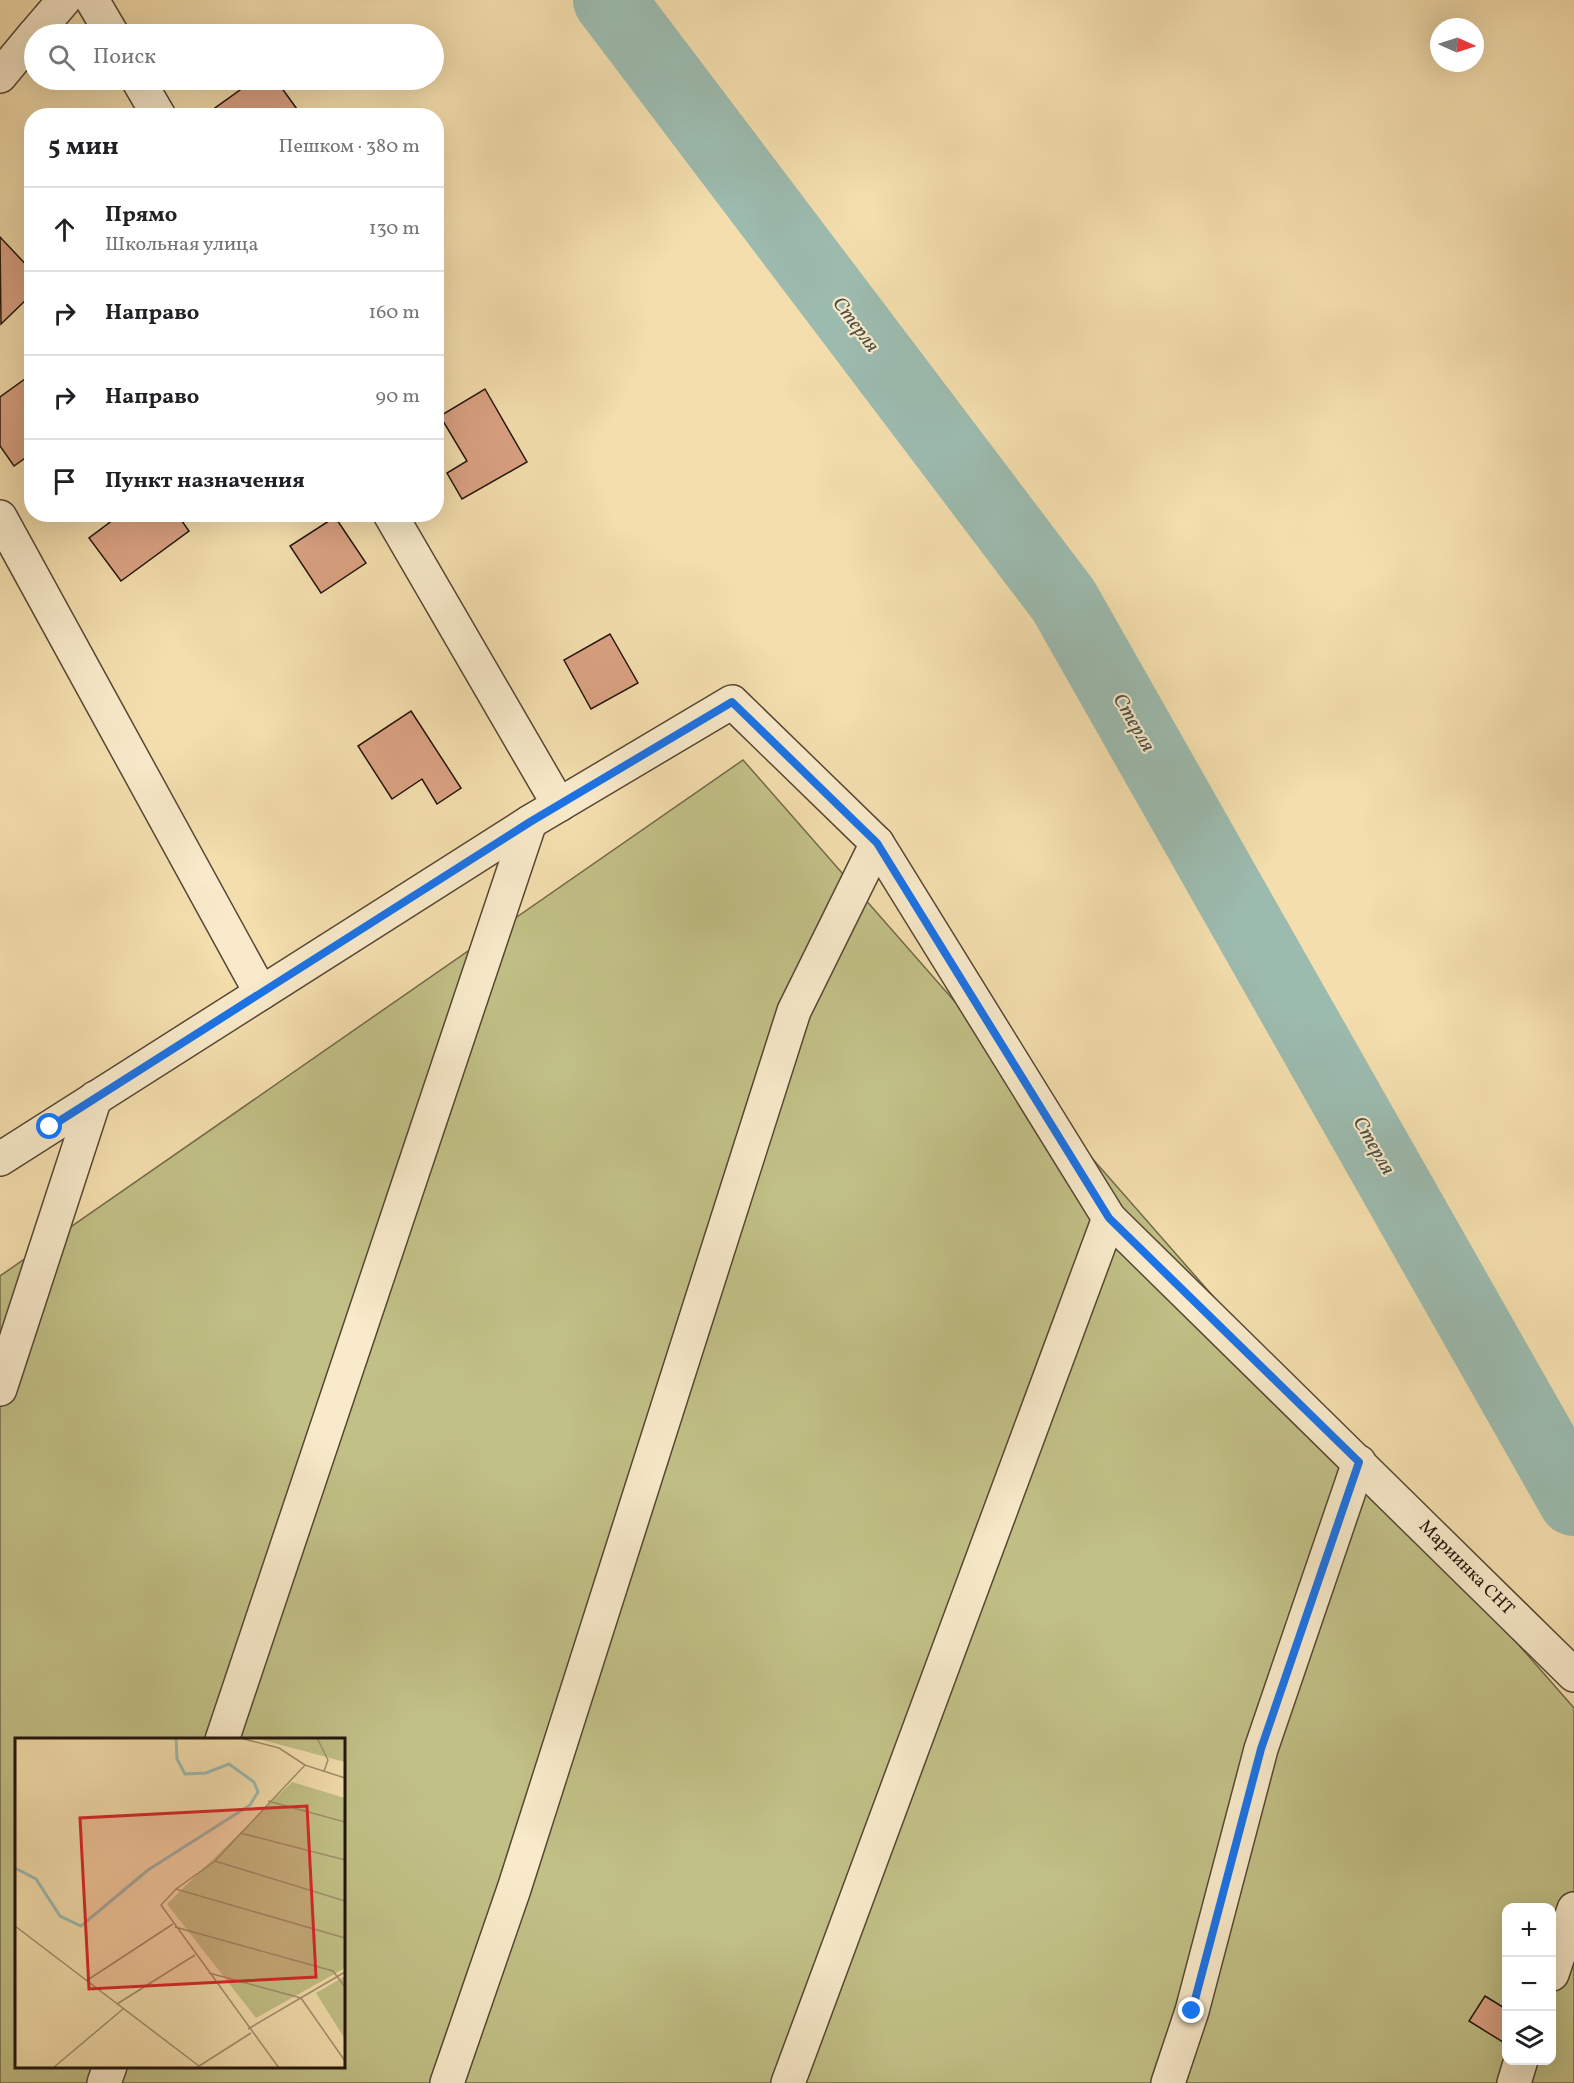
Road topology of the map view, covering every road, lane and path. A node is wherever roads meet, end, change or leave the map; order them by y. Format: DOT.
graph roads {
  1 [pos="64,0"];
  2 [pos="92,0"];
  3 [pos="44,24"];
  4 [pos="106,24"];
  5 [pos="24,48"];
  6 [pos="0,76"];
  7 [pos="144,90"];
  8 [pos="154,108"];
  9 [pos="0,518"];
  10 [pos="395,522"];
  11 [pos="559,805"];
  12 [pos="530,822"];
  13 [pos="877,843"];
  14 [pos="261,993"];
  15 [pos="95,1098"];
  16 [pos="0,1159"];
  17 [pos="1109,1218"];
  18 [pos="0,1389"];
  19 [pos="1359,1462"];
  20 [pos="1574,1675"];
  21 [pos="223,1738"];
  22 [pos="1574,1909"];
  23 [pos="1556,1960"];
  24 [pos="1520,2065"];
  25 [pos="110,2068"];
  26 [pos="104,2083"];
  27 [pos="447,2083"];
  28 [pos="788,2083"];
  29 [pos="1167,2083"];
  30 [pos="1514,2083"];
  1 -- 3 [label="street"];
  2 -- 4 [label="street"];
  5 -- 6 [label="street"];
  7 -- 8 [label="street"];
  9 -- 14 [label="street"];
  10 -- 11 [label="street"];
  11 -- 12 [label="street"];
  11 -- 13 [label="street, Мариинка СНТ"];
  12 -- 14 [label="street"];
  12 -- 21 [label="street"];
  13 -- 17 [label="street, Мариинка СНТ"];
  13 -- 27 [label="street"];
  14 -- 15 [label="street"];
  15 -- 16 [label="street"];
  15 -- 18 [label="street"];
  17 -- 19 [label="street, Мариинка СНТ"];
  17 -- 28 [label="street"];
  19 -- 20 [label="street, Мариинка СНТ"];
  19 -- 29 [label="street"];
  22 -- 23 [label="street"];
  24 -- 30 [label="street"];
  25 -- 26 [label="street"];
}
